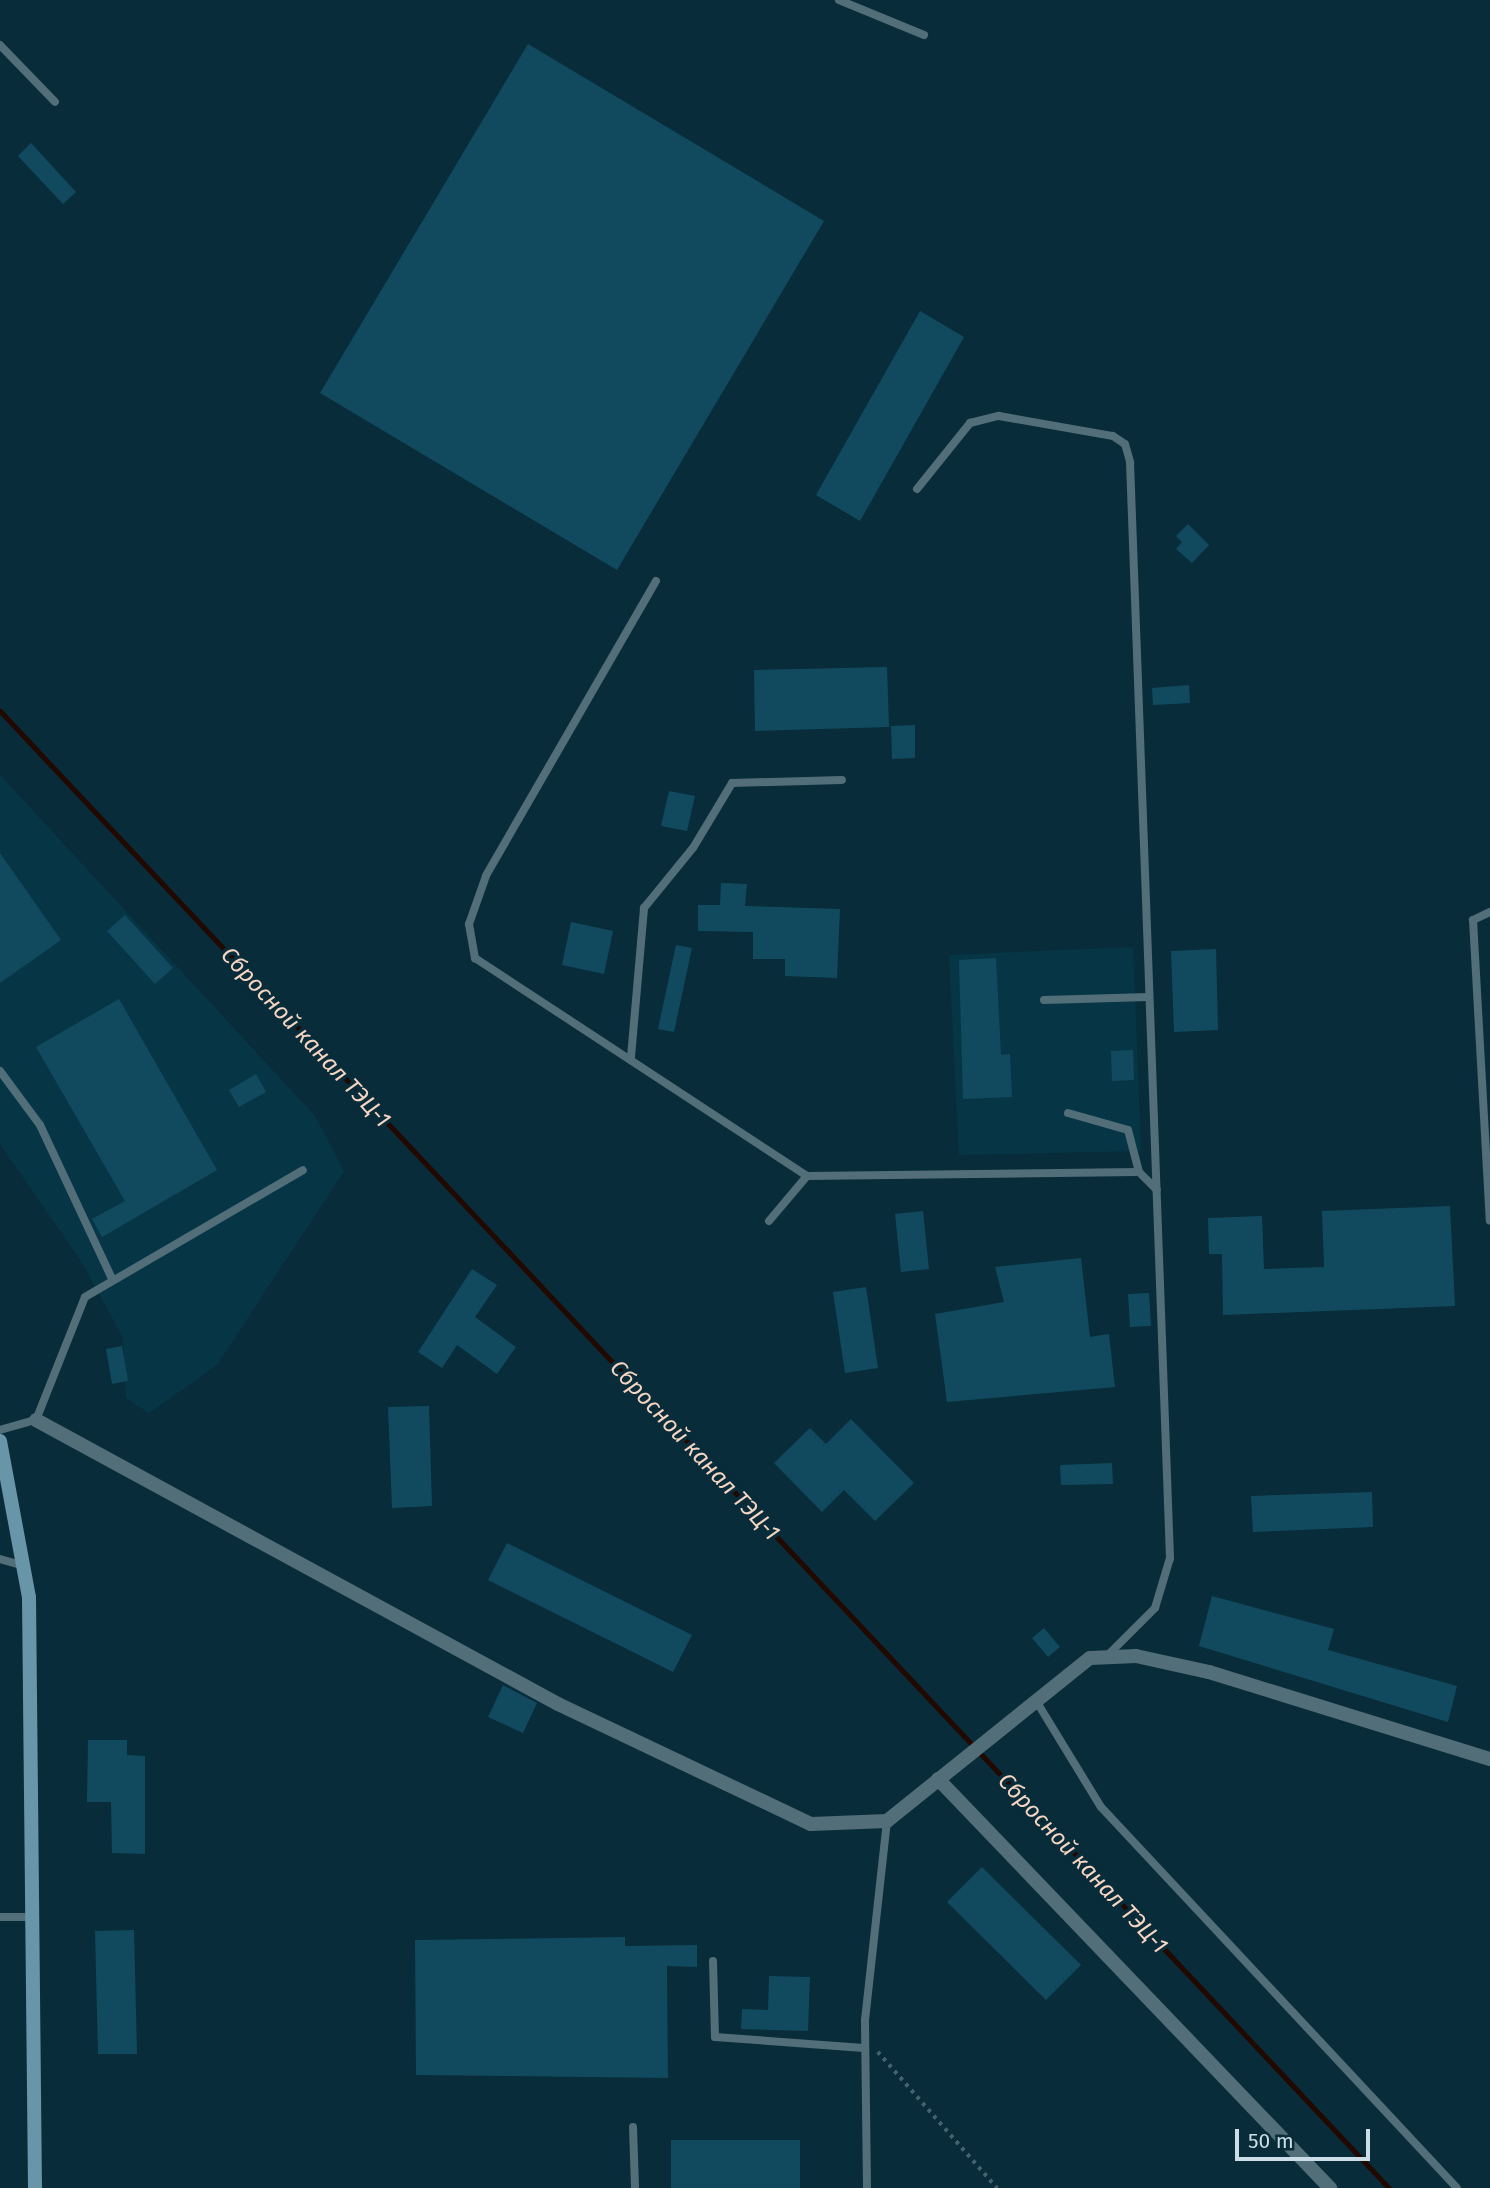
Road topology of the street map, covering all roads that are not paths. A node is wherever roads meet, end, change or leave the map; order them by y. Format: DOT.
graph roads {
  1 [pos="839,0"];
  2 [pos="924,35"];
  3 [pos="0,45"];
  4 [pos="55,102"];
  5 [pos="917,489"];
  6 [pos="656,581"];
  7 [pos="842,780"];
  8 [pos="1490,912"];
  9 [pos="1150,997"];
  10 [pos="1044,1000"];
  11 [pos="631,1057"];
  12 [pos="0,1071"];
  13 [pos="1068,1113"];
  14 [pos="303,1170"];
  15 [pos="1139,1172"];
  16 [pos="807,1176"];
  17 [pos="1157,1190"];
  18 [pos="769,1221"];
  19 [pos="1490,1222"];
  20 [pos="112,1279"];
  21 [pos="36,1420"];
  22 [pos="0,1430"];
  23 [pos="0,1441"];
  24 [pos="0,1559"];
  25 [pos="25,1566"];
  26 [pos="1106,1657"];
  27 [pos="1035,1699"];
  28 [pos="1490,1759"];
  29 [pos="938,1779"];
  30 [pos="887,1821"];
  31 [pos="0,1917"];
  32 [pos="33,1917"];
  33 [pos="713,1961"];
  34 [pos="864,2048"];
  35 [pos="633,2127"];
  36 [pos="35,2188"];
  37 [pos="635,2188"];
  38 [pos="867,2188"];
  39 [pos="1330,2188"];
  40 [pos="1457,2188"];
  1 -- 2 [label="lane"];
  3 -- 4 [label="lane"];
  5 -- 9 [label="lane"];
  6 -- 11 [label="lane"];
  7 -- 11 [label="lane"];
  8 -- 19 [label="lane"];
  9 -- 10 [label="lane"];
  9 -- 17 [label="lane"];
  11 -- 16 [label="lane"];
  12 -- 20 [label="lane"];
  13 -- 15 [label="lane"];
  14 -- 20 [label="lane"];
  15 -- 16 [label="lane"];
  15 -- 17 [label="lane"];
  16 -- 18 [label="lane"];
  17 -- 26 [label="lane"];
  20 -- 21 [label="lane"];
  21 -- 22 [label="lane"];
  21 -- 30 [label="street"];
  23 -- 25 [label="main road"];
  24 -- 25 [label="lane"];
  25 -- 32 [label="main road"];
  26 -- 27 [label="street"];
  26 -- 28 [label="street"];
  27 -- 29 [label="street"];
  27 -- 40 [label="lane"];
  29 -- 30 [label="street"];
  29 -- 39 [label="street"];
  30 -- 34 [label="lane"];
  31 -- 32 [label="lane"];
  32 -- 36 [label="main road"];
  33 -- 34 [label="lane"];
  34 -- 38 [label="lane"];
  35 -- 37 [label="lane"];
}
